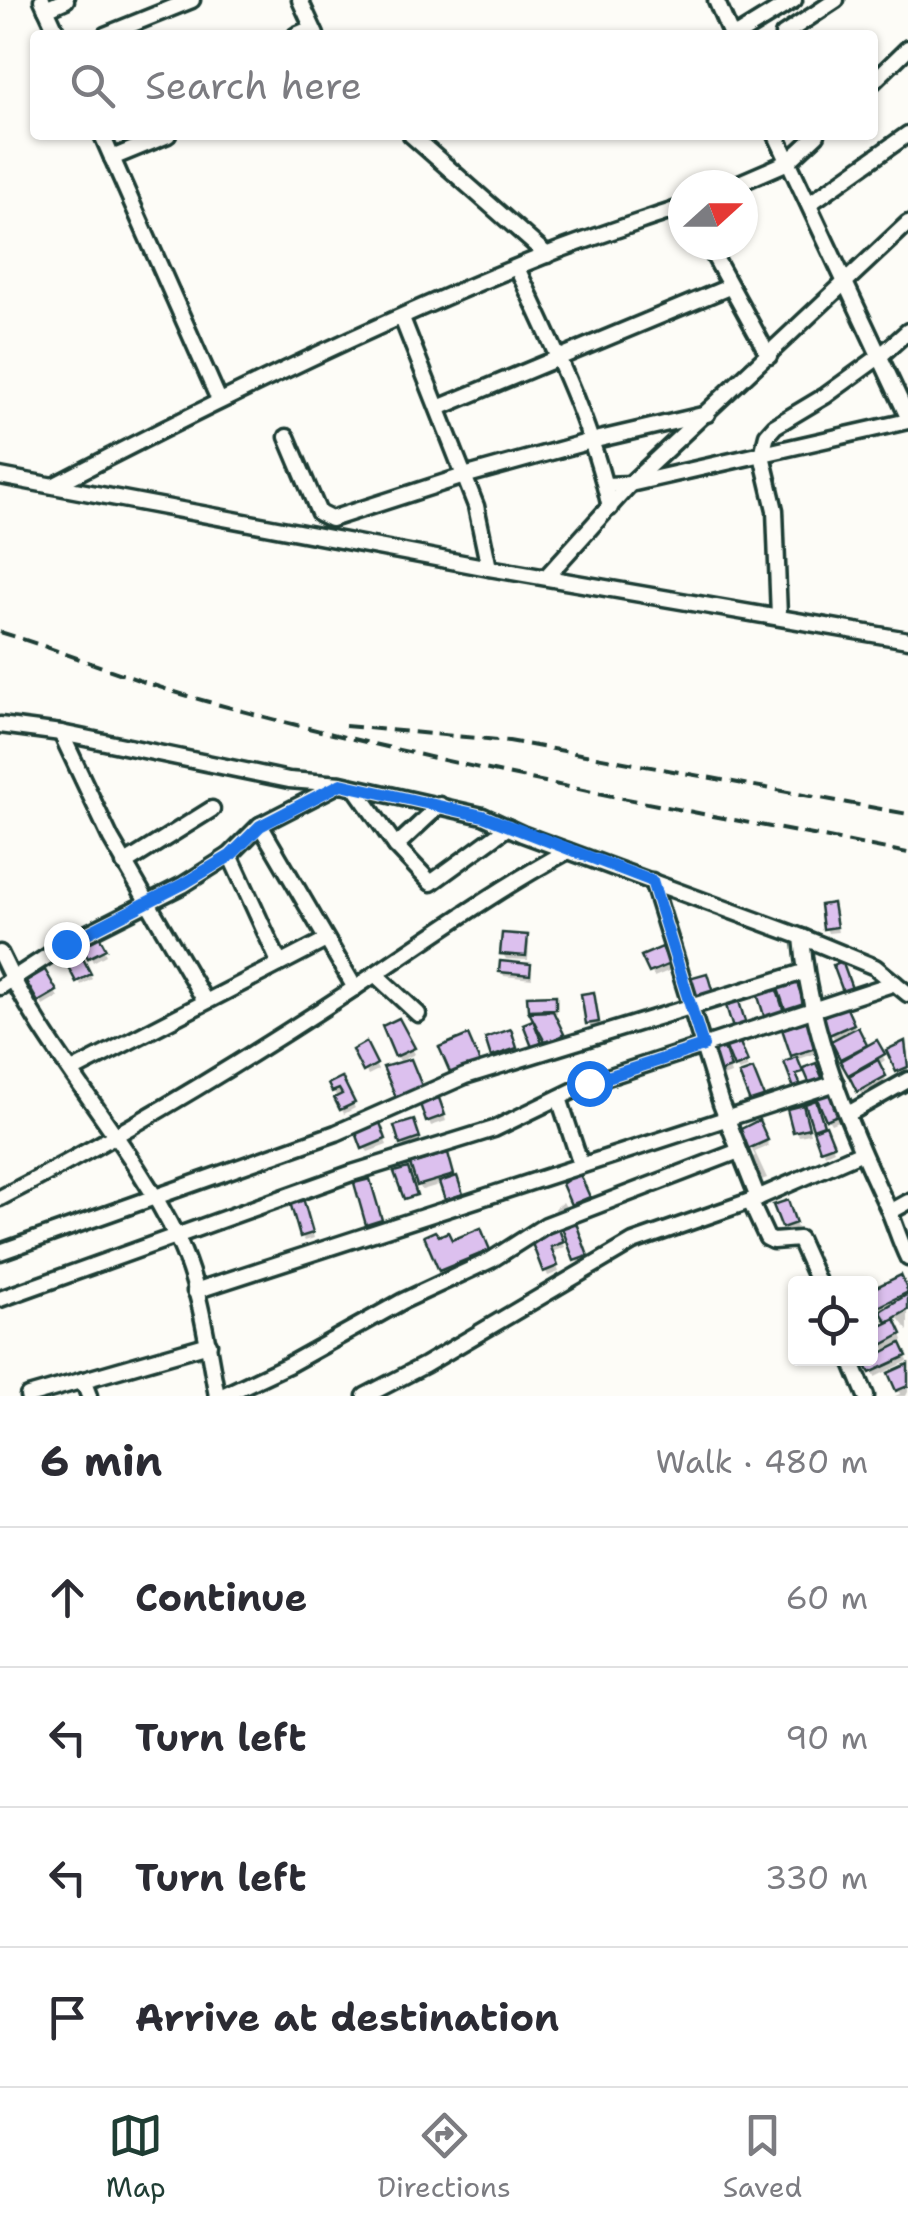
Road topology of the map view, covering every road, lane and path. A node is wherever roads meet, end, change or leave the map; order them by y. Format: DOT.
graph roads {
  1 [pos="66,0"];
  2 [pos="192,0"];
  3 [pos="300,0"];
  4 [pos="716,0"];
  5 [pos="794,0"];
  6 [pos="836,0"];
  7 [pos="44,4"];
  8 [pos="56,30"];
  9 [pos="117,30"];
  10 [pos="313,30"];
  11 [pos="731,30"];
  12 [pos="743,30"];
  13 [pos="791,30"];
  14 [pos="908,48"];
  15 [pos="878,77"];
  16 [pos="908,134"];
  17 [pos="104,140"];
  18 [pos="156,140"];
  19 [pos="416,140"];
  20 [pos="778,140"];
  21 [pos="812,140"];
  22 [pos="112,158"];
  23 [pos="788,162"];
  24 [pos="758,175"];
  25 [pos="809,204"];
  26 [pos="668,212"];
  27 [pos="908,224"];
  28 [pos="547,255"];
  29 [pos="716,260"];
  30 [pos="516,268"];
  31 [pos="845,282"];
  32 [pos="729,286"];
  33 [pos="402,318"];
  34 [pos="908,331"];
  35 [pos="769,356"];
  36 [pos="880,356"];
  37 [pos="559,359"];
  38 [pos="219,400"];
  39 [pos="438,408"];
  40 [pos="906,410"];
  41 [pos="708,414"];
  42 [pos="288,437"];
  43 [pos="591,441"];
  44 [pos="762,456"];
  45 [pos="0,476"];
  46 [pos="464,476"];
  47 [pos="630,484"];
  48 [pos="55,485"];
  49 [pos="605,485"];
  50 [pos="610,508"];
  51 [pos="489,568"];
  52 [pos="546,577"];
  53 [pos="778,617"];
  54 [pos="908,640"];
  55 [pos="0,725"];
  56 [pos="61,733"];
  57 [pos="348,786"];
  58 [pos="440,805"];
  59 [pos="212,809"];
  60 [pos="260,826"];
  61 [pos="508,827"];
  62 [pos="396,846"];
  63 [pos="568,851"];
  64 [pos="230,856"];
  65 [pos="124,864"];
  66 [pos="652,881"];
  67 [pos="149,902"];
  68 [pos="802,937"];
  69 [pos="326,940"];
  70 [pos="0,953"];
  71 [pos="279,962"];
  72 [pos="804,972"];
  73 [pos="374,974"];
  74 [pos="6,982"];
  75 [pos="894,983"];
  76 [pos="355,988"];
  77 [pos="908,994"];
  78 [pos="206,1001"];
  79 [pos="690,1006"];
  80 [pos="814,1010"];
  81 [pos="418,1014"];
  82 [pos="703,1046"];
  83 [pos="72,1071"];
  84 [pos="908,1080"];
  85 [pos="836,1083"];
  86 [pos="558,1098"];
  87 [pos="848,1114"];
  88 [pos="727,1119"];
  89 [pos="115,1136"];
  90 [pos="739,1151"];
  91 [pos="860,1152"];
  92 [pos="582,1164"];
  93 [pos="152,1196"];
  94 [pos="0,1198"];
  95 [pos="754,1200"];
  96 [pos="908,1202"];
  97 [pos="890,1212"];
  98 [pos="176,1236"];
  99 [pos="0,1252"];
  100 [pos="908,1256"];
  101 [pos="815,1276"];
  102 [pos="195,1292"];
  103 [pos="0,1298"];
  104 [pos="208,1344"];
  105 [pos="853,1366"];
  106 [pos="83,1380"];
  107 [pos="28,1396"];
  108 [pos="89,1396"];
  109 [pos="220,1396"];
  110 [pos="364,1396"];
  111 [pos="866,1396"];
  1 -- 7 [label="street"];
  2 -- 9 [label="street"];
  3 -- 10 [label="street"];
  4 -- 11 [label="street"];
  5 -- 12 [label="street"];
  6 -- 13 [label="street"];
  7 -- 8 [label="street"];
  14 -- 15 [label="street"];
  16 -- 25 [label="street"];
  17 -- 22 [label="street"];
  18 -- 22 [label="street"];
  19 -- 28 [label="street"];
  20 -- 23 [label="street"];
  21 -- 23 [label="street"];
  22 -- 38 [label="street"];
  23 -- 24 [label="street"];
  23 -- 25 [label="street"];
  25 -- 31 [label="street"];
  26 -- 28 [label="street"];
  27 -- 31 [label="street"];
  28 -- 30 [label="street"];
  29 -- 32 [label="street"];
  30 -- 33 [label="street"];
  30 -- 37 [label="street"];
  31 -- 35 [label="street"];
  31 -- 36 [label="street"];
  32 -- 35 [label="street"];
  32 -- 37 [label="street"];
  33 -- 38 [label="street"];
  33 -- 39 [label="street"];
  34 -- 36 [label="street"];
  35 -- 41 [label="street"];
  36 -- 40 [label="street"];
  36 -- 44 [label="street"];
  37 -- 39 [label="street"];
  37 -- 43 [label="street"];
  38 -- 48 [label="street"];
  39 -- 46 [label="street"];
  40 -- 44 [label="street"];
  41 -- 43 [label="street"];
  41 -- 47 [label="street"];
  42 -- 46 [label="street"];
  43 -- 46 [label="street"];
  43 -- 49 [label="street"];
  44 -- 47 [label="street"];
  44 -- 53 [label="street"];
  45 -- 48 [label="street"];
  46 -- 51 [label="street"];
  47 -- 49 [label="street"];
  47 -- 50 [label="street"];
  48 -- 51 [label="street"];
  49 -- 50 [label="street"];
  50 -- 52 [label="street"];
  51 -- 52 [label="street"];
  52 -- 53 [label="street"];
  53 -- 54 [label="street"];
  55 -- 56 [label="street"];
  56 -- 57 [label="street"];
  56 -- 65 [label="street"];
  57 -- 58 [label="street"];
  57 -- 60 [label="street"];
  57 -- 62 [label="street"];
  58 -- 61 [label="street"];
  58 -- 62 [label="street"];
  59 -- 65 [label="street"];
  60 -- 64 [label="street"];
  60 -- 69 [label="street"];
  61 -- 62 [label="street"];
  61 -- 63 [label="street"];
  63 -- 66 [label="street"];
  63 -- 73 [label="street"];
  64 -- 67 [label="street"];
  64 -- 71 [label="street"];
  65 -- 67 [label="street"];
  66 -- 68 [label="street"];
  66 -- 79 [label="street"];
  67 -- 74 [label="street"];
  67 -- 78 [label="street"];
  68 -- 72 [label="street"];
  68 -- 75 [label="street"];
  69 -- 71 [label="street"];
  69 -- 76 [label="street"];
  70 -- 74 [label="street"];
  71 -- 78 [label="street"];
  72 -- 79 [label="street"];
  72 -- 80 [label="street"];
  73 -- 76 [label="street"];
  73 -- 81 [label="street"];
  74 -- 83 [label="street"];
  75 -- 77 [label="street"];
  75 -- 80 [label="street"];
  76 -- 89 [label="street"];
  78 -- 83 [label="street"];
  79 -- 82 [label="street"];
  79 -- 93 [label="street"];
  80 -- 82 [label="street"];
  80 -- 85 [label="street"];
  82 -- 86 [label="street"];
  82 -- 88 [label="street"];
  83 -- 89 [label="street"];
  84 -- 87 [label="street"];
  85 -- 87 [label="street"];
  85 -- 88 [label="street"];
  86 -- 92 [label="street"];
  86 -- 98 [label="street"];
  87 -- 91 [label="street"];
  88 -- 90 [label="street"];
  88 -- 92 [label="street"];
  89 -- 93 [label="street"];
  89 -- 94 [label="street"];
  90 -- 95 [label="street"];
  90 -- 109 [label="street"];
  91 -- 95 [label="street"];
  91 -- 97 [label="street"];
  92 -- 102 [label="street"];
  93 -- 98 [label="street"];
  93 -- 99 [label="street"];
  95 -- 101 [label="street"];
  95 -- 110 [label="street"];
  96 -- 97 [label="street"];
  97 -- 100 [label="street"];
  98 -- 102 [label="street"];
  98 -- 103 [label="street"];
  102 -- 104 [label="street"];
  104 -- 106 [label="street"];
  104 -- 109 [label="street"];
  105 -- 111 [label="street"];
  106 -- 107 [label="street"];
  106 -- 108 [label="street"];
}
